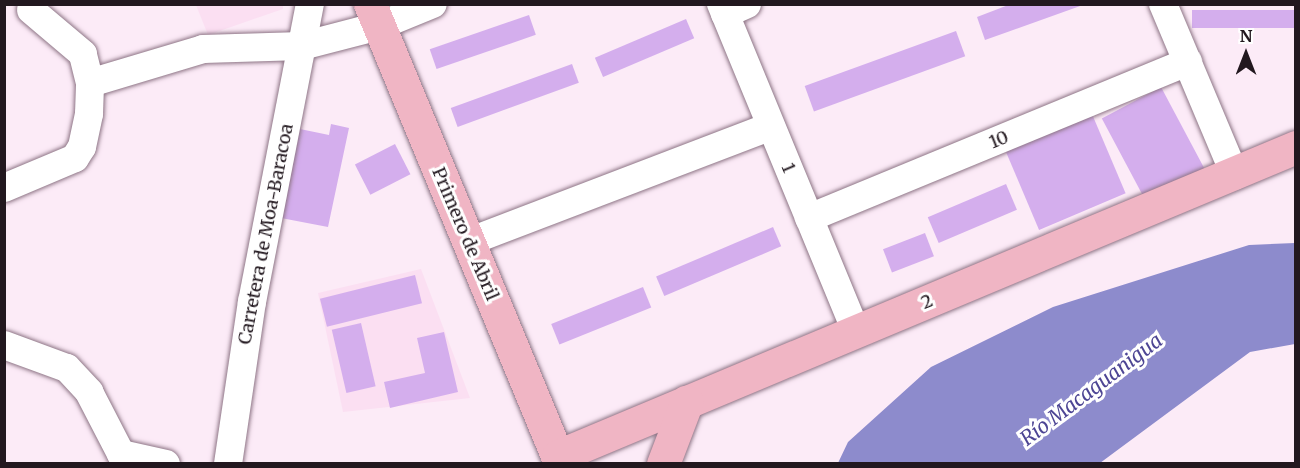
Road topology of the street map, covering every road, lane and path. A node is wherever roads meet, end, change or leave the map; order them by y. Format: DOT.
graph roads {
  1 [pos="310,4"];
  2 [pos="433,4"];
  3 [pos="1163,4"];
  4 [pos="731,8"];
  5 [pos="31,10"];
  6 [pos="375,15"];
  7 [pos="302,46"];
  8 [pos="1188,62"];
  9 [pos="90,83"];
  10 [pos="771,126"];
  11 [pos="1296,147"];
  12 [pos="1235,175"];
  13 [pos="4,188"];
  14 [pos="809,218"];
  15 [pos="468,242"];
  16 [pos="856,331"];
  17 [pos="4,345"];
  18 [pos="687,401"];
  19 [pos="560,460"];
  20 [pos="166,464"];
  21 [pos="228,464"];
  22 [pos="663,464"];
  1 -- 7 [label="street, Carretera de Moa-Baracoa"];
  2 -- 6 [label="street"];
  3 -- 8 [label="street"];
  4 -- 10 [label="street, 1"];
  5 -- 9 [label="street"];
  6 -- 7 [label="street"];
  6 -- 15 [label="main road, Primero de Abril"];
  7 -- 9 [label="street"];
  7 -- 21 [label="street, Carretera de Moa-Baracoa"];
  8 -- 12 [label="street"];
  8 -- 14 [label="street, 10"];
  9 -- 13 [label="street"];
  10 -- 14 [label="street, 1"];
  10 -- 15 [label="street"];
  11 -- 12 [label="main road, 2"];
  12 -- 16 [label="main road, 2"];
  14 -- 16 [label="street, 1"];
  15 -- 19 [label="main road, Primero de Abril"];
  16 -- 18 [label="main road, 2"];
  17 -- 20 [label="street"];
  18 -- 19 [label="main road, 2"];
  18 -- 22 [label="main road"];
}
